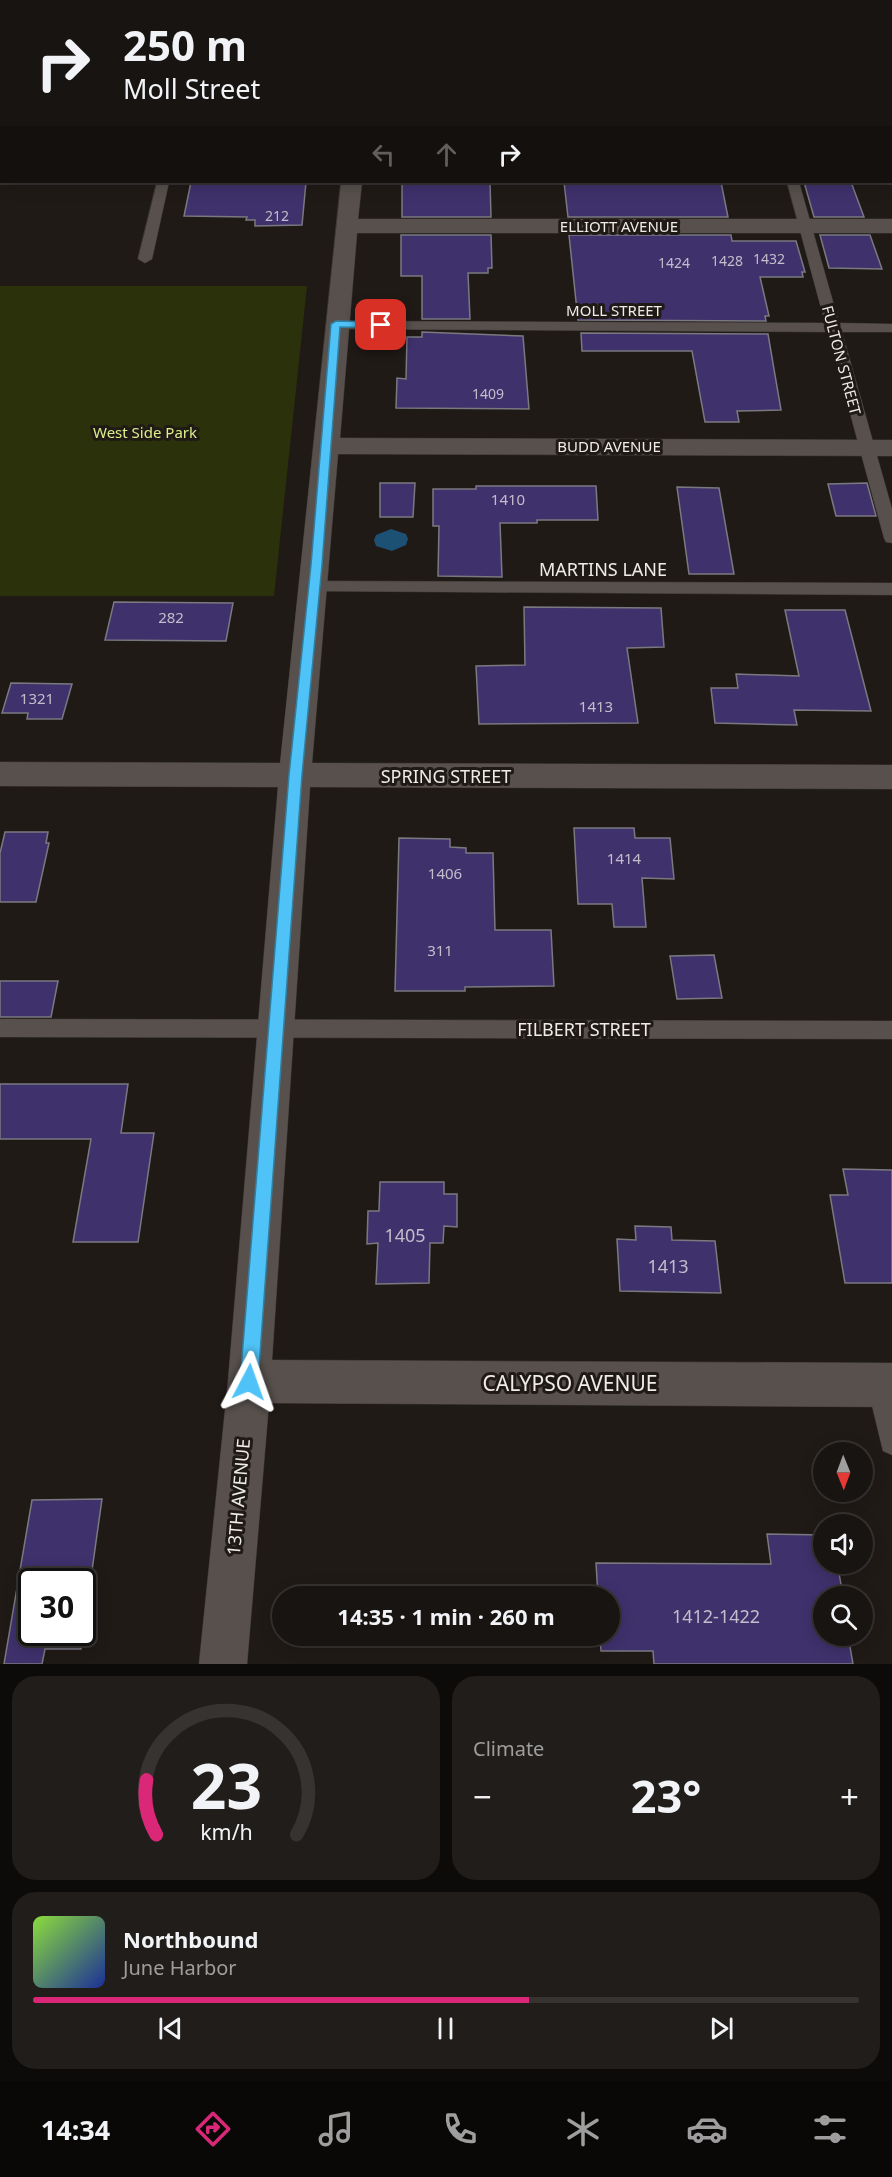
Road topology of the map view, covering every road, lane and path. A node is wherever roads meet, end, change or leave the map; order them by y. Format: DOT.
graph roads {
  1 [pos="163,183"];
  2 [pos="351,183"];
  3 [pos="793,183"];
  4 [pos="347,226"];
  5 [pos="805,226"];
  6 [pos="892,226"];
  7 [pos="145,259"];
  8 [pos="336,324"];
  9 [pos="834,328"];
  10 [pos="892,328"];
  11 [pos="327,446"];
  12 [pos="880,448"];
  13 [pos="892,538"];
  14 [pos="314,587"];
  15 [pos="892,589"];
  16 [pos="0,774"];
  17 [pos="295,775"];
  18 [pos="892,777"];
  19 [pos="0,1028"];
  20 [pos="276,1028"];
  21 [pos="892,1030"];
  22 [pos="249,1382"];
  23 [pos="886,1385"];
  24 [pos="892,1442"];
  25 [pos="223,1664"];
  1 -- 7 [label="lane"];
  2 -- 4 [label="street, 13TH AVENUE"];
  3 -- 5 [label="lane, FULTON STREET"];
  4 -- 5 [label="street, ELLIOTT AVENUE"];
  4 -- 8 [label="street, 13TH AVENUE"];
  5 -- 6 [label="street, ELLIOTT AVENUE"];
  5 -- 9 [label="lane, FULTON STREET"];
  8 -- 9 [label="lane, MOLL STREET"];
  8 -- 11 [label="street, 13TH AVENUE"];
  9 -- 10 [label="lane, MOLL STREET"];
  9 -- 12 [label="lane, FULTON STREET"];
  11 -- 12 [label="street, BUDD AVENUE"];
  11 -- 14 [label="street, 13TH AVENUE"];
  12 -- 13 [label="lane, FULTON STREET"];
  14 -- 15 [label="lane, MARTINS LANE"];
  14 -- 17 [label="street, 13TH AVENUE"];
  16 -- 17 [label="street, SPRING STREET"];
  17 -- 18 [label="street, SPRING STREET"];
  17 -- 20 [label="street, 13TH AVENUE"];
  19 -- 20 [label="lane, FILBERT STREET"];
  20 -- 21 [label="lane, FILBERT STREET"];
  20 -- 22 [label="street, 13TH AVENUE"];
  22 -- 23 [label="street, CALYPSO AVENUE"];
  22 -- 25 [label="street, 13TH AVENUE"];
  23 -- 24 [label="lane"];
}
